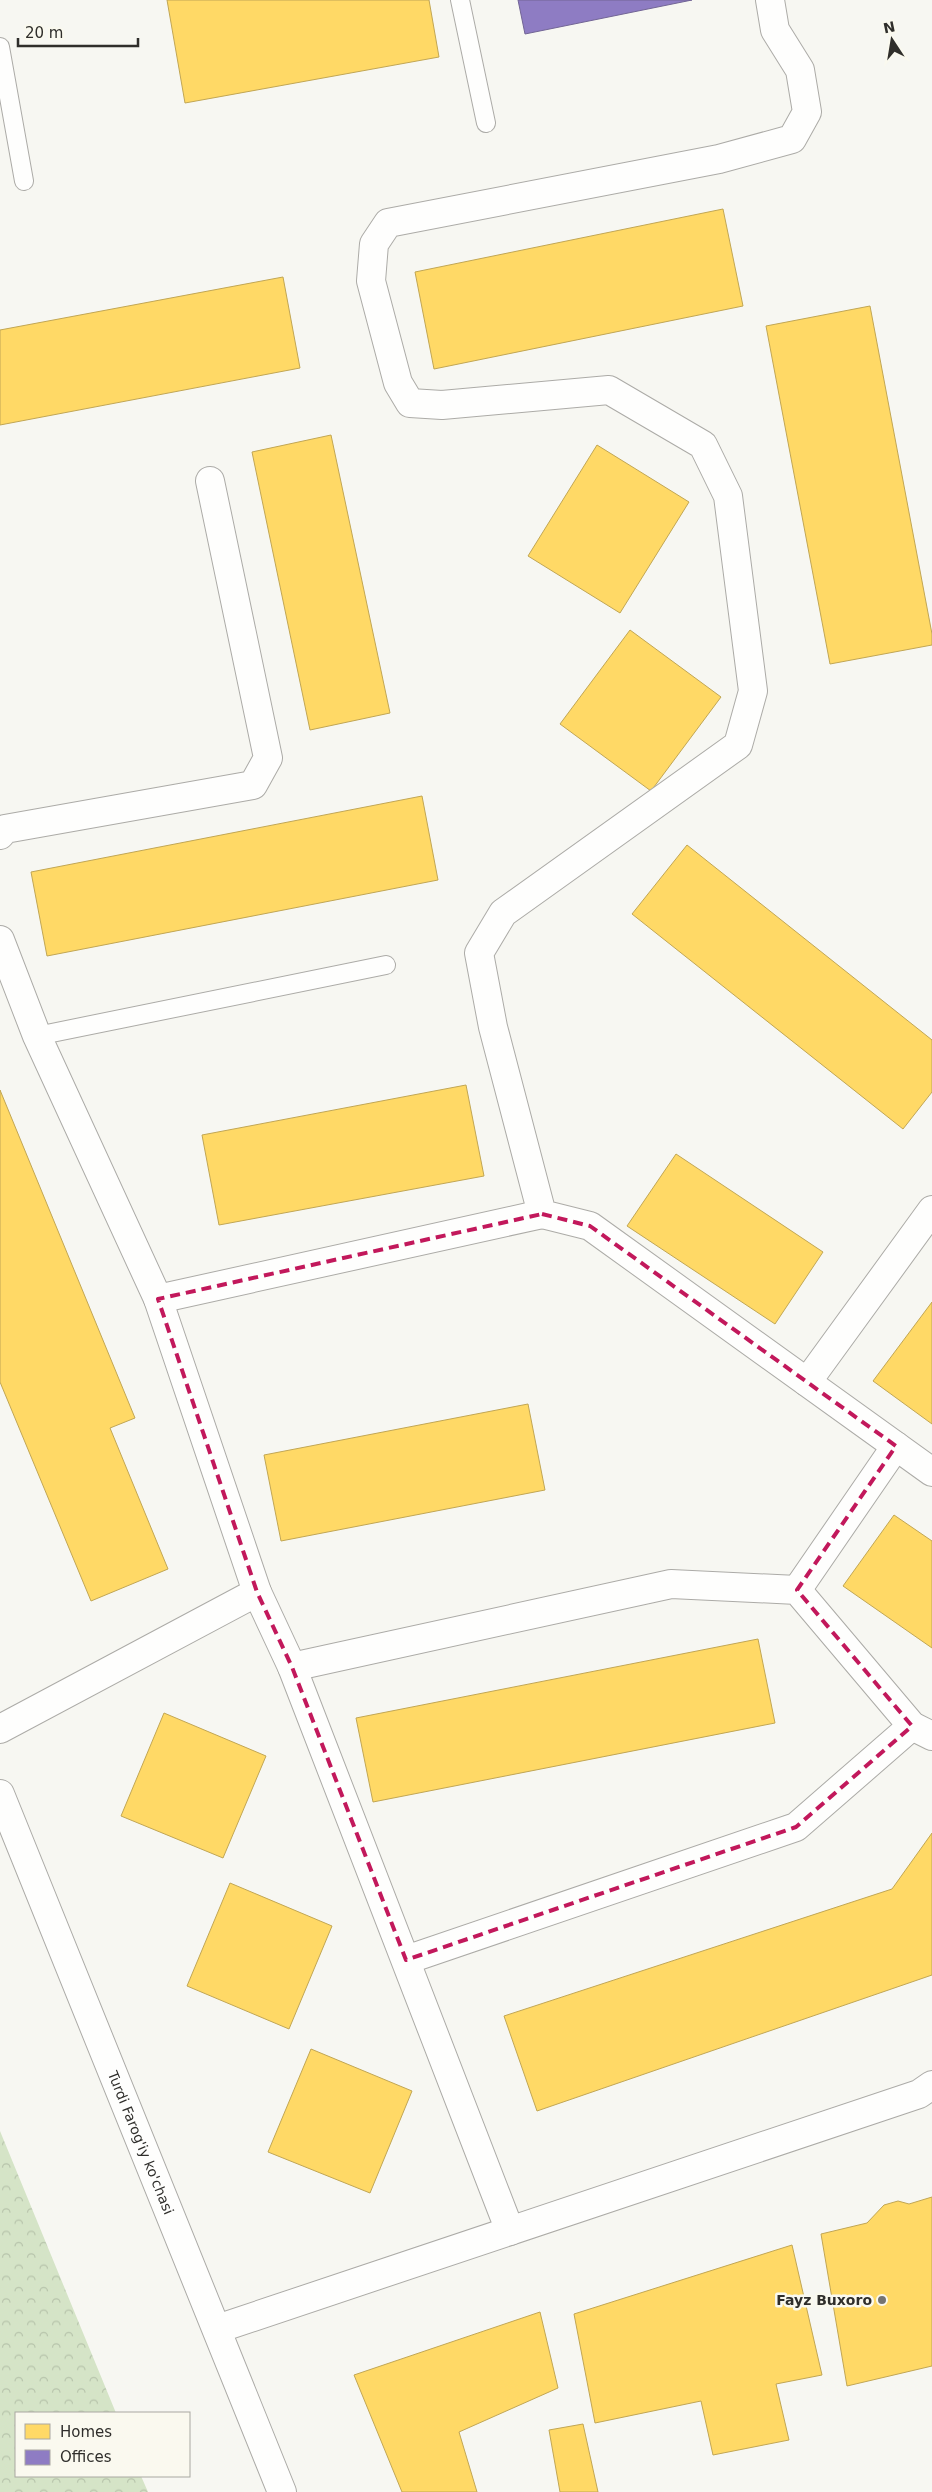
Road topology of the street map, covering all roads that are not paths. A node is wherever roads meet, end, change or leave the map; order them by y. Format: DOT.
graph roads {
  1 [pos="460,0"];
  2 [pos="770,0"];
  3 [pos="0,47"];
  4 [pos="486,123"];
  5 [pos="24,181"];
  6 [pos="210,481"];
  7 [pos="0,834"];
  8 [pos="0,940"];
  9 [pos="386,965"];
  10 [pos="37,1036"];
  11 [pos="932,1210"];
  12 [pos="542,1214"];
  13 [pos="158,1298"];
  14 [pos="807,1382"];
  15 [pos="896,1446"];
  16 [pos="932,1472"];
  17 [pos="797,1590"];
  18 [pos="257,1592"];
  19 [pos="292,1667"];
  20 [pos="0,1729"];
  21 [pos="922,1731"];
  22 [pos="0,1794"];
  23 [pos="406,1960"];
  24 [pos="932,2085"];
  25 [pos="510,2231"];
  26 [pos="217,2329"];
  27 [pos="282,2492"];
  1 -- 4 [label="lane"];
  2 -- 12 [label="street"];
  3 -- 5 [label="lane"];
  6 -- 7 [label="street"];
  8 -- 10 [label="street"];
  9 -- 10 [label="lane"];
  10 -- 13 [label="street"];
  11 -- 14 [label="street"];
  12 -- 13 [label="street"];
  12 -- 14 [label="street"];
  13 -- 18 [label="street"];
  14 -- 15 [label="street"];
  15 -- 16 [label="street"];
  15 -- 17 [label="street"];
  17 -- 19 [label="street"];
  17 -- 21 [label="street"];
  18 -- 19 [label="street"];
  18 -- 20 [label="street"];
  19 -- 23 [label="street"];
  21 -- 23 [label="street"];
  22 -- 26 [label="street, Turdi Farog'iy ko'chasi"];
  23 -- 25 [label="street"];
  24 -- 25 [label="street"];
  25 -- 26 [label="street"];
  26 -- 27 [label="street, Turdi Farog'iy ko'chasi"];
}
